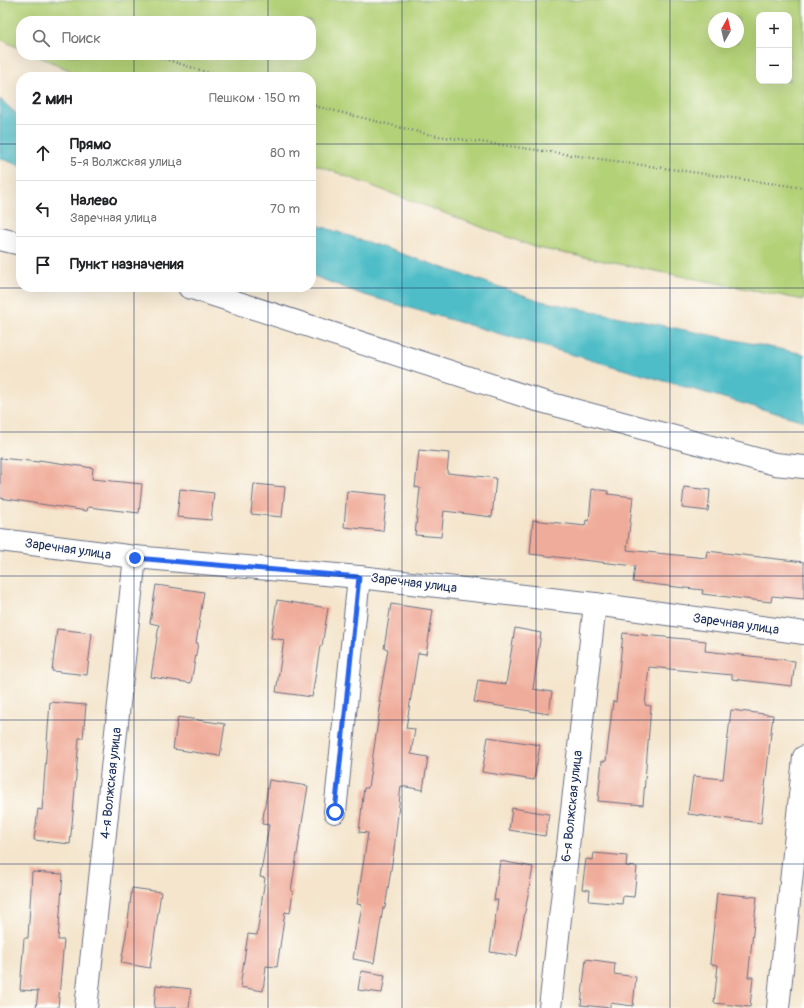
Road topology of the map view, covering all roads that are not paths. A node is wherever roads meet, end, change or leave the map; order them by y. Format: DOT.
graph roads {
  1 [pos="0,239"];
  2 [pos="16,243"];
  3 [pos="204,292"];
  4 [pos="804,468"];
  5 [pos="0,540"];
  6 [pos="135,558"];
  7 [pos="359,577"];
  8 [pos="595,604"];
  9 [pos="804,633"];
  10 [pos="804,757"];
  11 [pos="335,812"];
  12 [pos="86,1008"];
  13 [pos="550,1008"];
  14 [pos="778,1008"];
  1 -- 2 [label="street"];
  3 -- 4 [label="street"];
  5 -- 6 [label="street, Заречная улица"];
  6 -- 7 [label="street, Заречная улица"];
  6 -- 12 [label="street, 4-я Волжская улица"];
  7 -- 8 [label="street, Заречная улица"];
  7 -- 11 [label="street"];
  8 -- 9 [label="street, Заречная улица"];
  8 -- 13 [label="street, 6-я Волжская улица"];
  10 -- 14 [label="street"];
}
